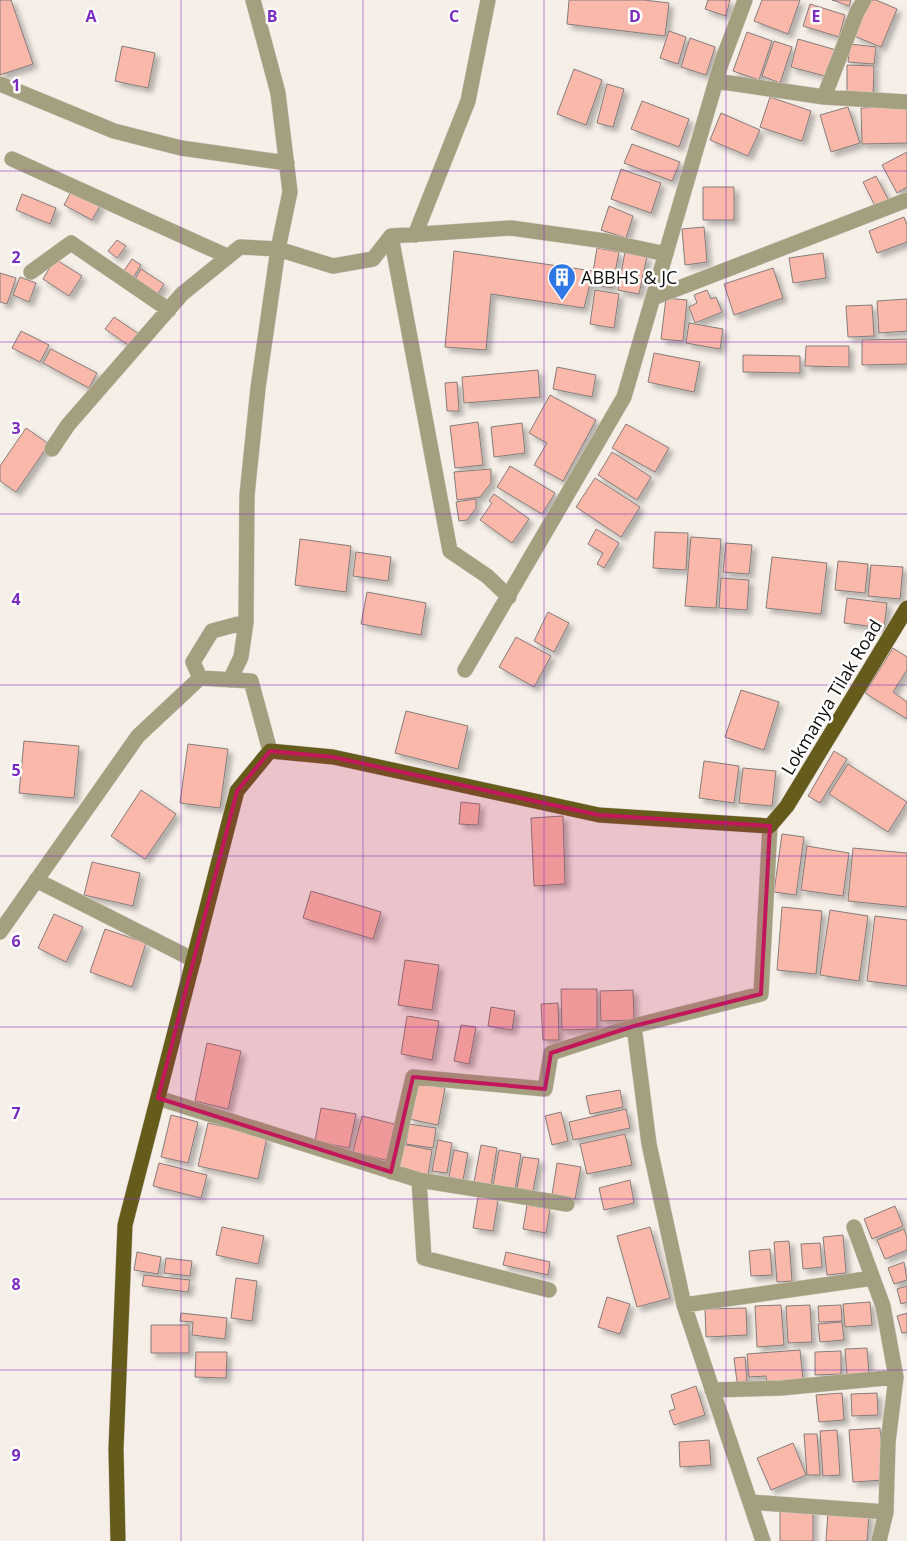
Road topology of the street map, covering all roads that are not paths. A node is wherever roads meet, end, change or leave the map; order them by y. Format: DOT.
graph roads {
  1 [pos="253,0"];
  2 [pos="488,0"];
  3 [pos="746,0"];
  4 [pos="864,0"];
  5 [pos="716,81"];
  6 [pos="0,84"];
  7 [pos="824,97"];
  8 [pos="907,102"];
  9 [pos="12,159"];
  10 [pos="287,163"];
  11 [pos="907,200"];
  12 [pos="415,235"];
  13 [pos="391,236"];
  14 [pos="278,248"];
  15 [pos="666,254"];
  16 [pos="227,256"];
  17 [pos="31,272"];
  18 [pos="653,298"];
  19 [pos="169,310"];
  20 [pos="52,449"];
  21 [pos="509,597"];
  22 [pos="907,608"];
  23 [pos="246,622"];
  24 [pos="902,628"];
  25 [pos="465,670"];
  26 [pos="200,678"];
  27 [pos="230,680"];
  28 [pos="270,751"];
  29 [pos="770,826"];
  30 [pos="36,880"];
  31 [pos="0,932"];
  32 [pos="194,960"];
  33 [pos="634,1026"];
  34 [pos="158,1098"];
  35 [pos="391,1172"];
  36 [pos="419,1180"];
  37 [pos="567,1204"];
  38 [pos="854,1226"];
  39 [pos="873,1278"];
  40 [pos="548,1290"];
  41 [pos="684,1304"];
  42 [pos="896,1377"];
  43 [pos="712,1390"];
  44 [pos="750,1502"];
  45 [pos="886,1512"];
  46 [pos="118,1541"];
  47 [pos="763,1541"];
  48 [pos="879,1541"];
  1 -- 10 [label="street"];
  2 -- 12 [label="street"];
  3 -- 5 [label="street"];
  4 -- 7 [label="street"];
  5 -- 7 [label="street"];
  5 -- 15 [label="street"];
  6 -- 10 [label="street"];
  7 -- 8 [label="street"];
  9 -- 16 [label="street"];
  10 -- 14 [label="street"];
  11 -- 18 [label="street"];
  12 -- 13 [label="street"];
  12 -- 15 [label="street"];
  13 -- 14 [label="street"];
  13 -- 21 [label="street"];
  14 -- 16 [label="street"];
  14 -- 23 [label="street"];
  15 -- 18 [label="street"];
  16 -- 19 [label="street"];
  17 -- 19 [label="street"];
  18 -- 21 [label="street"];
  19 -- 20 [label="street"];
  21 -- 25 [label="street"];
  22 -- 24 [label="main road, Lokmanya Tilak Road"];
  23 -- 26 [label="street"];
  23 -- 27 [label="street"];
  24 -- 29 [label="main road, Lokmanya Tilak Road"];
  26 -- 27 [label="street"];
  26 -- 30 [label="street"];
  27 -- 28 [label="street"];
  28 -- 29 [label="main road"];
  28 -- 32 [label="main road"];
  29 -- 33 [label="street"];
  30 -- 31 [label="street"];
  30 -- 32 [label="street"];
  32 -- 34 [label="main road"];
  33 -- 35 [label="street"];
  33 -- 41 [label="street"];
  34 -- 35 [label="street"];
  34 -- 46 [label="main road"];
  35 -- 36 [label="street"];
  36 -- 37 [label="street"];
  36 -- 40 [label="street"];
  38 -- 39 [label="street"];
  39 -- 41 [label="street"];
  39 -- 42 [label="street"];
  41 -- 43 [label="street"];
  42 -- 43 [label="street"];
  42 -- 45 [label="street"];
  43 -- 44 [label="street"];
  44 -- 45 [label="street"];
  44 -- 47 [label="street"];
  45 -- 48 [label="street"];
}
